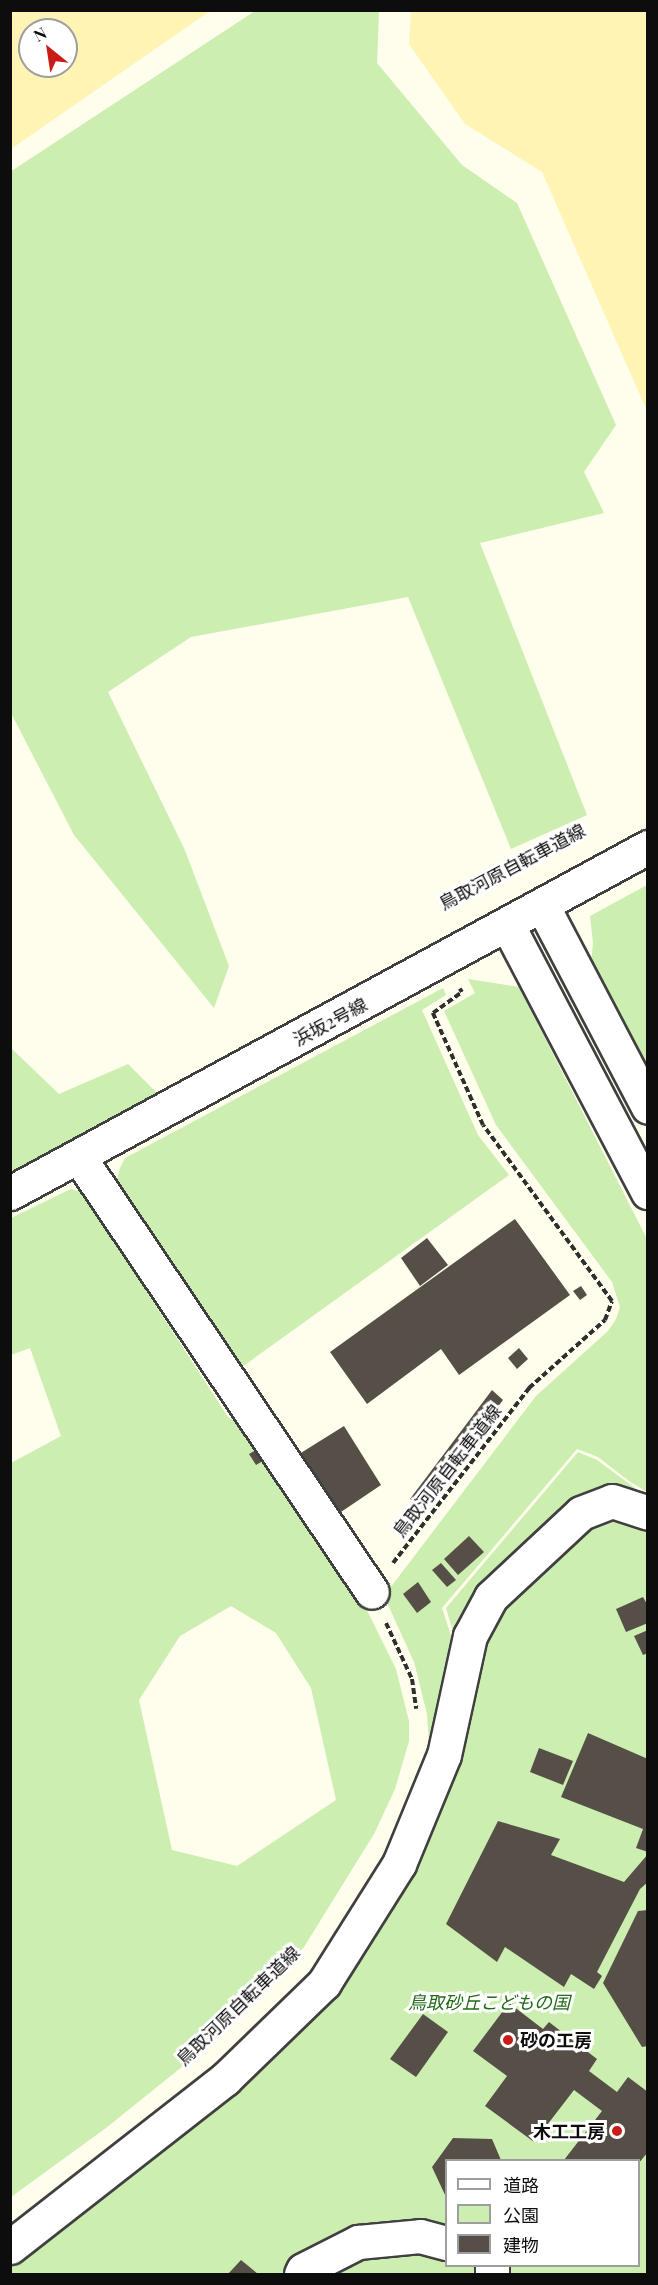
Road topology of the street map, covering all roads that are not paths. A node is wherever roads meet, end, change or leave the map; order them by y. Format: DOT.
graph roads {
  1 [pos="648,847"];
  2 [pos="542,904"];
  3 [pos="507,924"];
  4 [pos="648,1107"];
  5 [pos="79,1157"];
  6 [pos="648,1192"];
  7 [pos="10,1193"];
  8 [pos="648,1513"];
  9 [pos="372,1592"];
  10 [pos="445,2242"];
  11 [pos="10,2247"];
  12 [pos="301,2274"];
  1 -- 2 [label="street, 浜坂2号線"];
  2 -- 3 [label="street, 浜坂2号線"];
  2 -- 4 [label="street"];
  3 -- 5 [label="street, 浜坂2号線"];
  3 -- 6 [label="street"];
  5 -- 7 [label="street, 浜坂2号線"];
  5 -- 9 [label="street"];
  8 -- 11 [label="street"];
  10 -- 12 [label="street"];
}
